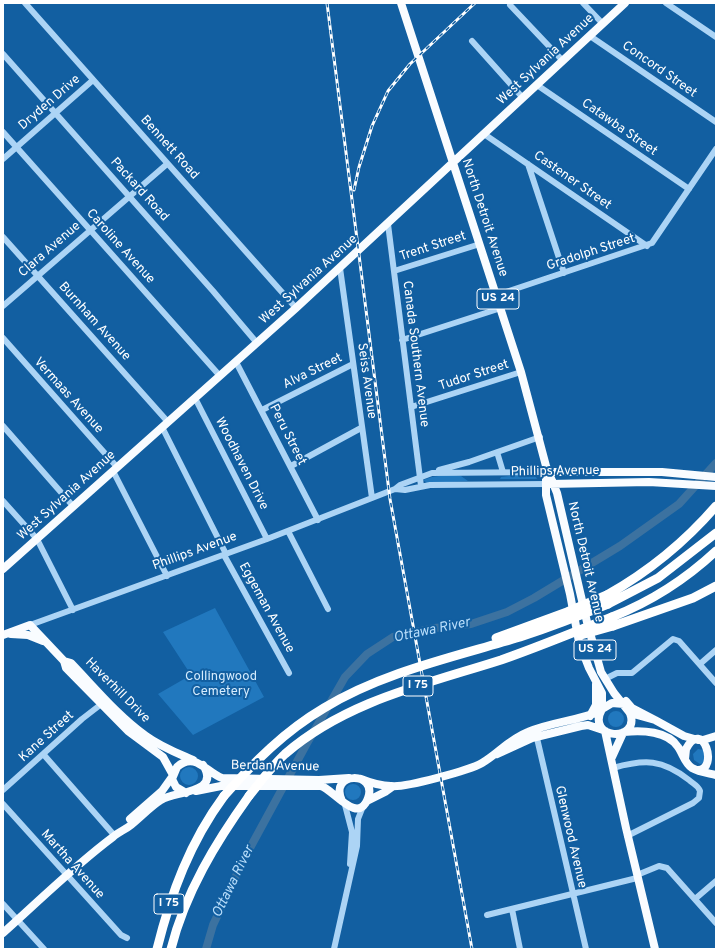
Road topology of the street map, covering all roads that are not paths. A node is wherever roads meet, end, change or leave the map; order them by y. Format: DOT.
graph roads {
  1 [pos="25,3"];
  2 [pos="401,3"];
  3 [pos="583,3"];
  4 [pos="625,3"];
  5 [pos="666,3"];
  6 [pos="510,6"];
  7 [pos="603,24"];
  8 [pos="590,36"];
  9 [pos="716,37"];
  10 [pos="472,41"];
  11 [pos="3,54"];
  12 [pos="563,61"];
  13 [pos="93,80"];
  14 [pos="537,85"];
  15 [pos="523,98"];
  16 [pos="55,112"];
  17 [pos="716,122"];
  18 [pos="3,132"];
  19 [pos="484,134"];
  20 [pos="16,147"];
  21 [pos="716,149"];
  22 [pos="3,159"];
  23 [pos="453,163"];
  24 [pos="167,164"];
  25 [pos="528,164"];
  26 [pos="689,189"];
  27 [pos="129,196"];
  28 [pos="388,224"];
  29 [pos="90,230"];
  30 [pos="3,237"];
  31 [pos="480,244"];
  32 [pos="647,246"];
  33 [pos="340,268"];
  34 [pos="394,271"];
  35 [pos="564,273"];
  36 [pos="37,275"];
  37 [pos="497,295"];
  38 [pos="3,306"];
  39 [pos="296,308"];
  40 [pos="501,308"];
  41 [pos="3,338"];
  42 [pos="402,340"];
  43 [pos="258,343"];
  44 [pos="236,362"];
  45 [pos="353,364"];
  46 [pos="521,372"];
  47 [pos="220,376"];
  48 [pos="195,398"];
  49 [pos="411,407"];
  50 [pos="262,410"];
  51 [pos="165,425"];
  52 [pos="3,426"];
  53 [pos="361,428"];
  54 [pos="540,436"];
  55 [pos="497,452"];
  56 [pos="291,466"];
  57 [pos="115,469"];
  58 [pos="547,470"];
  59 [pos="469,472"];
  60 [pos="499,472"];
  61 [pos="432,473"];
  62 [pos="420,477"];
  63 [pos="716,477"];
  64 [pos="469,484"];
  65 [pos="496,484"];
  66 [pos="550,484"];
  67 [pos="421,486"];
  68 [pos="716,486"];
  69 [pos="395,489"];
  70 [pos="372,498"];
  71 [pos="3,501"];
  72 [pos="74,506"];
  73 [pos="716,506"];
  74 [pos="318,520"];
  75 [pos="288,531"];
  76 [pos="716,533"];
  77 [pos="37,539"];
  78 [pos="267,539"];
  79 [pos="716,551"];
  80 [pos="225,554"];
  81 [pos="3,568"];
  82 [pos="166,576"];
  83 [pos="716,586"];
  84 [pos="607,600"];
  85 [pos="328,609"];
  86 [pos="73,610"];
  87 [pos="612,622"];
  88 [pos="30,625"];
  89 [pos="3,635"];
  90 [pos="46,641"];
  91 [pos="716,650"];
  92 [pos="598,662"];
  93 [pos="700,664"];
  94 [pos="289,673"];
  95 [pos="609,677"];
  96 [pos="595,681"];
  97 [pos="716,683"];
  98 [pos="104,700"];
  99 [pos="624,704"];
  100 [pos="602,710"];
  101 [pos="630,713"];
  102 [pos="590,716"];
  103 [pos="655,720"];
  104 [pos="604,730"];
  105 [pos="624,732"];
  106 [pos="536,733"];
  107 [pos="716,736"];
  108 [pos="700,740"];
  109 [pos="44,755"];
  110 [pos="715,755"];
  111 [pos="612,757"];
  112 [pos="686,761"];
  113 [pos="199,763"];
  114 [pos="613,768"];
  115 [pos="697,770"];
  116 [pos="716,775"];
  117 [pos="173,776"];
  118 [pos="352,778"];
  119 [pos="361,779"];
  120 [pos="278,782"];
  121 [pos="297,783"];
  122 [pos="392,787"];
  123 [pos="3,790"];
  124 [pos="189,792"];
  125 [pos="366,802"];
  126 [pos="343,803"];
  127 [pos="3,804"];
  128 [pos="114,835"];
  129 [pos="628,836"];
  130 [pos="350,870"];
  131 [pos="67,876"];
  132 [pos="637,876"];
  133 [pos="716,881"];
  134 [pos="572,894"];
  135 [pos="695,899"];
  136 [pos="3,904"];
  137 [pos="512,909"];
  138 [pos="487,916"];
  139 [pos="17,920"];
  140 [pos="716,923"];
  141 [pos="3,933"];
  142 [pos="127,938"];
  143 [pos="44,949"];
  144 [pos="157,949"];
  145 [pos="170,949"];
  146 [pos="334,949"];
  147 [pos="520,949"];
  148 [pos="586,949"];
  149 [pos="655,949"];
  1 -- 13 [label="street, Bennett Road"];
  2 -- 23 [label="main road, North Detroit Avenue / US 24"];
  3 -- 7 [label="street"];
  4 -- 7 [label="main road, West Sylvania Avenue"];
  5 -- 9 [label="street"];
  6 -- 12 [label="street"];
  7 -- 8 [label="main road, West Sylvania Avenue"];
  8 -- 12 [label="main road, West Sylvania Avenue"];
  8 -- 17 [label="street, Concord Street"];
  10 -- 15 [label="street"];
  11 -- 16 [label="street, Packard Road"];
  12 -- 14 [label="main road, West Sylvania Avenue"];
  13 -- 16 [label="street, Dryden Drive"];
  13 -- 24 [label="street, Bennett Road"];
  14 -- 15 [label="main road, West Sylvania Avenue"];
  14 -- 26 [label="street, Catawba Street"];
  15 -- 19 [label="main road, West Sylvania Avenue"];
  16 -- 20 [label="street, Dryden Drive"];
  16 -- 27 [label="street, Packard Road"];
  18 -- 20 [label="street, Caroline Avenue"];
  19 -- 23 [label="main road, West Sylvania Avenue"];
  19 -- 25 [label="street, Castener Street"];
  20 -- 22 [label="street, Dryden Drive"];
  20 -- 29 [label="street, Caroline Avenue"];
  21 -- 26 [label="street, Gradolph Street"];
  23 -- 28 [label="main road, West Sylvania Avenue"];
  23 -- 31 [label="main road, North Detroit Avenue / US 24"];
  24 -- 27 [label="street, Clara Avenue"];
  24 -- 39 [label="street, Bennett Road"];
  25 -- 32 [label="street, Castener Street"];
  25 -- 35 [label="street"];
  26 -- 32 [label="street, Gradolph Street"];
  27 -- 29 [label="street, Clara Avenue"];
  27 -- 43 [label="street, Packard Road"];
  28 -- 33 [label="main road, West Sylvania Avenue"];
  28 -- 34 [label="street, Canada Southern Avenue"];
  29 -- 36 [label="street, Clara Avenue"];
  29 -- 47 [label="street, Caroline Avenue"];
  30 -- 36 [label="street, Burnham Avenue"];
  31 -- 34 [label="street, Trent Street"];
  31 -- 37 [label="main road, North Detroit Avenue / US 24"];
  32 -- 35 [label="street, Gradolph Street"];
  33 -- 39 [label="main road, West Sylvania Avenue"];
  33 -- 45 [label="street, Seiss Avenue"];
  34 -- 42 [label="street, Canada Southern Avenue"];
  35 -- 37 [label="street, Gradolph Street"];
  36 -- 38 [label="street, Clara Avenue"];
  36 -- 51 [label="street, Burnham Avenue"];
  37 -- 40 [label="main road, North Detroit Avenue / US 24"];
  39 -- 43 [label="main road, West Sylvania Avenue"];
  40 -- 42 [label="street"];
  40 -- 46 [label="main road, North Detroit Avenue / US 24"];
  41 -- 57 [label="street, Vermaas Avenue"];
  42 -- 49 [label="street, Canada Southern Avenue"];
  43 -- 44 [label="main road, West Sylvania Avenue"];
  44 -- 47 [label="main road, West Sylvania Avenue"];
  44 -- 50 [label="street, Peru Street"];
  45 -- 50 [label="street, Alva Street"];
  45 -- 53 [label="street, Seiss Avenue"];
  46 -- 49 [label="street, Tudor Street"];
  46 -- 54 [label="main road, North Detroit Avenue / US 24"];
  47 -- 48 [label="main road, West Sylvania Avenue"];
  48 -- 51 [label="main road, West Sylvania Avenue"];
  48 -- 78 [label="street, Woodhaven Drive"];
  49 -- 62 [label="street, Canada Southern Avenue"];
  50 -- 56 [label="street, Peru Street"];
  51 -- 57 [label="main road, West Sylvania Avenue"];
  51 -- 80 [label="street, Burnham Avenue"];
  52 -- 72 [label="street"];
  53 -- 56 [label="street"];
  53 -- 70 [label="street, Seiss Avenue"];
  54 -- 55 [label="street, Phillips Avenue"];
  54 -- 58 [label="main road, North Detroit Avenue / US 24"];
  55 -- 60 [label="street"];
  55 -- 61 [label="street, Phillips Avenue"];
  56 -- 74 [label="street, Peru Street"];
  57 -- 72 [label="main road, West Sylvania Avenue"];
  57 -- 82 [label="street, Vermaas Avenue"];
  58 -- 60 [label="street, Phillips Avenue"];
  58 -- 63 [label="main road, Phillips Avenue"];
  58 -- 66 [label="main road, North Detroit Avenue / US 24"];
  59 -- 60 [label="street, Phillips Avenue"];
  59 -- 61 [label="street, Phillips Avenue"];
  59 -- 64 [label="street"];
  60 -- 65 [label="street"];
  61 -- 62 [label="street, Phillips Avenue"];
  62 -- 67 [label="street, Canada Southern Avenue"];
  62 -- 69 [label="street, Phillips Avenue"];
  64 -- 65 [label="street, Phillips Avenue"];
  64 -- 67 [label="street, Phillips Avenue"];
  65 -- 66 [label="street, Phillips Avenue"];
  66 -- 68 [label="main road, Phillips Avenue"];
  66 -- 92 [label="main road, North Detroit Avenue / US 24"];
  66 -- 96 [label="main road, North Detroit Avenue / US 24"];
  67 -- 69 [label="street, Phillips Avenue"];
  69 -- 70 [label="street, Phillips Avenue"];
  70 -- 74 [label="street, Phillips Avenue"];
  71 -- 77 [label="street"];
  72 -- 77 [label="main road, West Sylvania Avenue"];
  73 -- 84 [label="highway"];
  74 -- 75 [label="street, Phillips Avenue"];
  75 -- 78 [label="street, Phillips Avenue"];
  75 -- 85 [label="street"];
  76 -- 84 [label="highway"];
  77 -- 81 [label="main road, West Sylvania Avenue"];
  77 -- 86 [label="street"];
  78 -- 80 [label="street, Phillips Avenue"];
  79 -- 87 [label="highway, I 75"];
  80 -- 82 [label="street, Phillips Avenue"];
  80 -- 94 [label="street, Eggeman Avenue"];
  82 -- 86 [label="street, Phillips Avenue"];
  83 -- 87 [label="highway"];
  84 -- 144 [label="highway, I 75, bridge"];
  86 -- 88 [label="street, Phillips Avenue"];
  87 -- 145 [label="highway, I 75, bridge"];
  88 -- 89 [label="main road, Phillips Avenue"];
  88 -- 90 [label="main road, Haverhill Drive"];
  89 -- 90 [label="main road"];
  90 -- 98 [label="main road, Haverhill Drive"];
  91 -- 93 [label="street"];
  92 -- 95 [label="main road"];
  92 -- 99 [label="main road, North Detroit Avenue / US 24"];
  93 -- 95 [label="street"];
  93 -- 97 [label="street"];
  95 -- 103 [label="main road"];
  96 -- 100 [label="main road, North Detroit Avenue / US 24"];
  96 -- 102 [label="main road"];
  98 -- 109 [label="street, Kane Street"];
  98 -- 113 [label="main road, Haverhill Drive"];
  98 -- 117 [label="main road, Haverhill Drive"];
  99 -- 100 [label="main road"];
  99 -- 101 [label="main road, US 24"];
  100 -- 102 [label="main road"];
  100 -- 104 [label="main road, US 24"];
  101 -- 103 [label="main road"];
  101 -- 105 [label="main road, US 24"];
  102 -- 106 [label="main road"];
  103 -- 108 [label="main road"];
  104 -- 105 [label="main road"];
  104 -- 106 [label="main road"];
  104 -- 111 [label="main road, US 24"];
  105 -- 111 [label="main road, US 24"];
  105 -- 112 [label="main road"];
  106 -- 122 [label="main road"];
  106 -- 134 [label="street, Glenwood Avenue"];
  107 -- 108 [label="main road"];
  108 -- 110 [label="main road"];
  108 -- 112 [label="main road"];
  109 -- 123 [label="street, Kane Street"];
  109 -- 128 [label="street"];
  110 -- 115 [label="main road"];
  111 -- 114 [label="main road, US 24"];
  112 -- 115 [label="main road"];
  113 -- 117 [label="main road"];
  113 -- 120 [label="main road, Berdan Avenue"];
  113 -- 124 [label="main road"];
  114 -- 129 [label="main road, US 24"];
  114 -- 129 [label="street"];
  115 -- 116 [label="main road"];
  117 -- 124 [label="main road"];
  117 -- 128 [label="main road"];
  118 -- 119 [label="main road"];
  118 -- 121 [label="main road, Berdan Avenue"];
  118 -- 126 [label="main road"];
  119 -- 122 [label="main road"];
  119 -- 125 [label="main road"];
  120 -- 121 [label="main road, Berdan Avenue"];
  120 -- 124 [label="main road, Berdan Avenue"];
  121 -- 126 [label="main road, Berdan Avenue"];
  122 -- 125 [label="main road"];
  124 -- 128 [label="main road"];
  125 -- 126 [label="main road"];
  125 -- 130 [label="street"];
  126 -- 130 [label="street"];
  127 -- 131 [label="street, Martha Avenue"];
  128 -- 131 [label="main road"];
  129 -- 132 [label="main road, US 24"];
  130 -- 146 [label="street"];
  131 -- 139 [label="main road"];
  131 -- 142 [label="street, Martha Avenue"];
  132 -- 134 [label="street"];
  132 -- 135 [label="street"];
  132 -- 149 [label="main road, US 24"];
  133 -- 135 [label="street"];
  134 -- 137 [label="street"];
  134 -- 148 [label="street, Glenwood Avenue"];
  135 -- 140 [label="street"];
  136 -- 139 [label="street"];
  137 -- 138 [label="street"];
  137 -- 147 [label="street"];
  139 -- 141 [label="main road"];
  139 -- 143 [label="street"];
}
